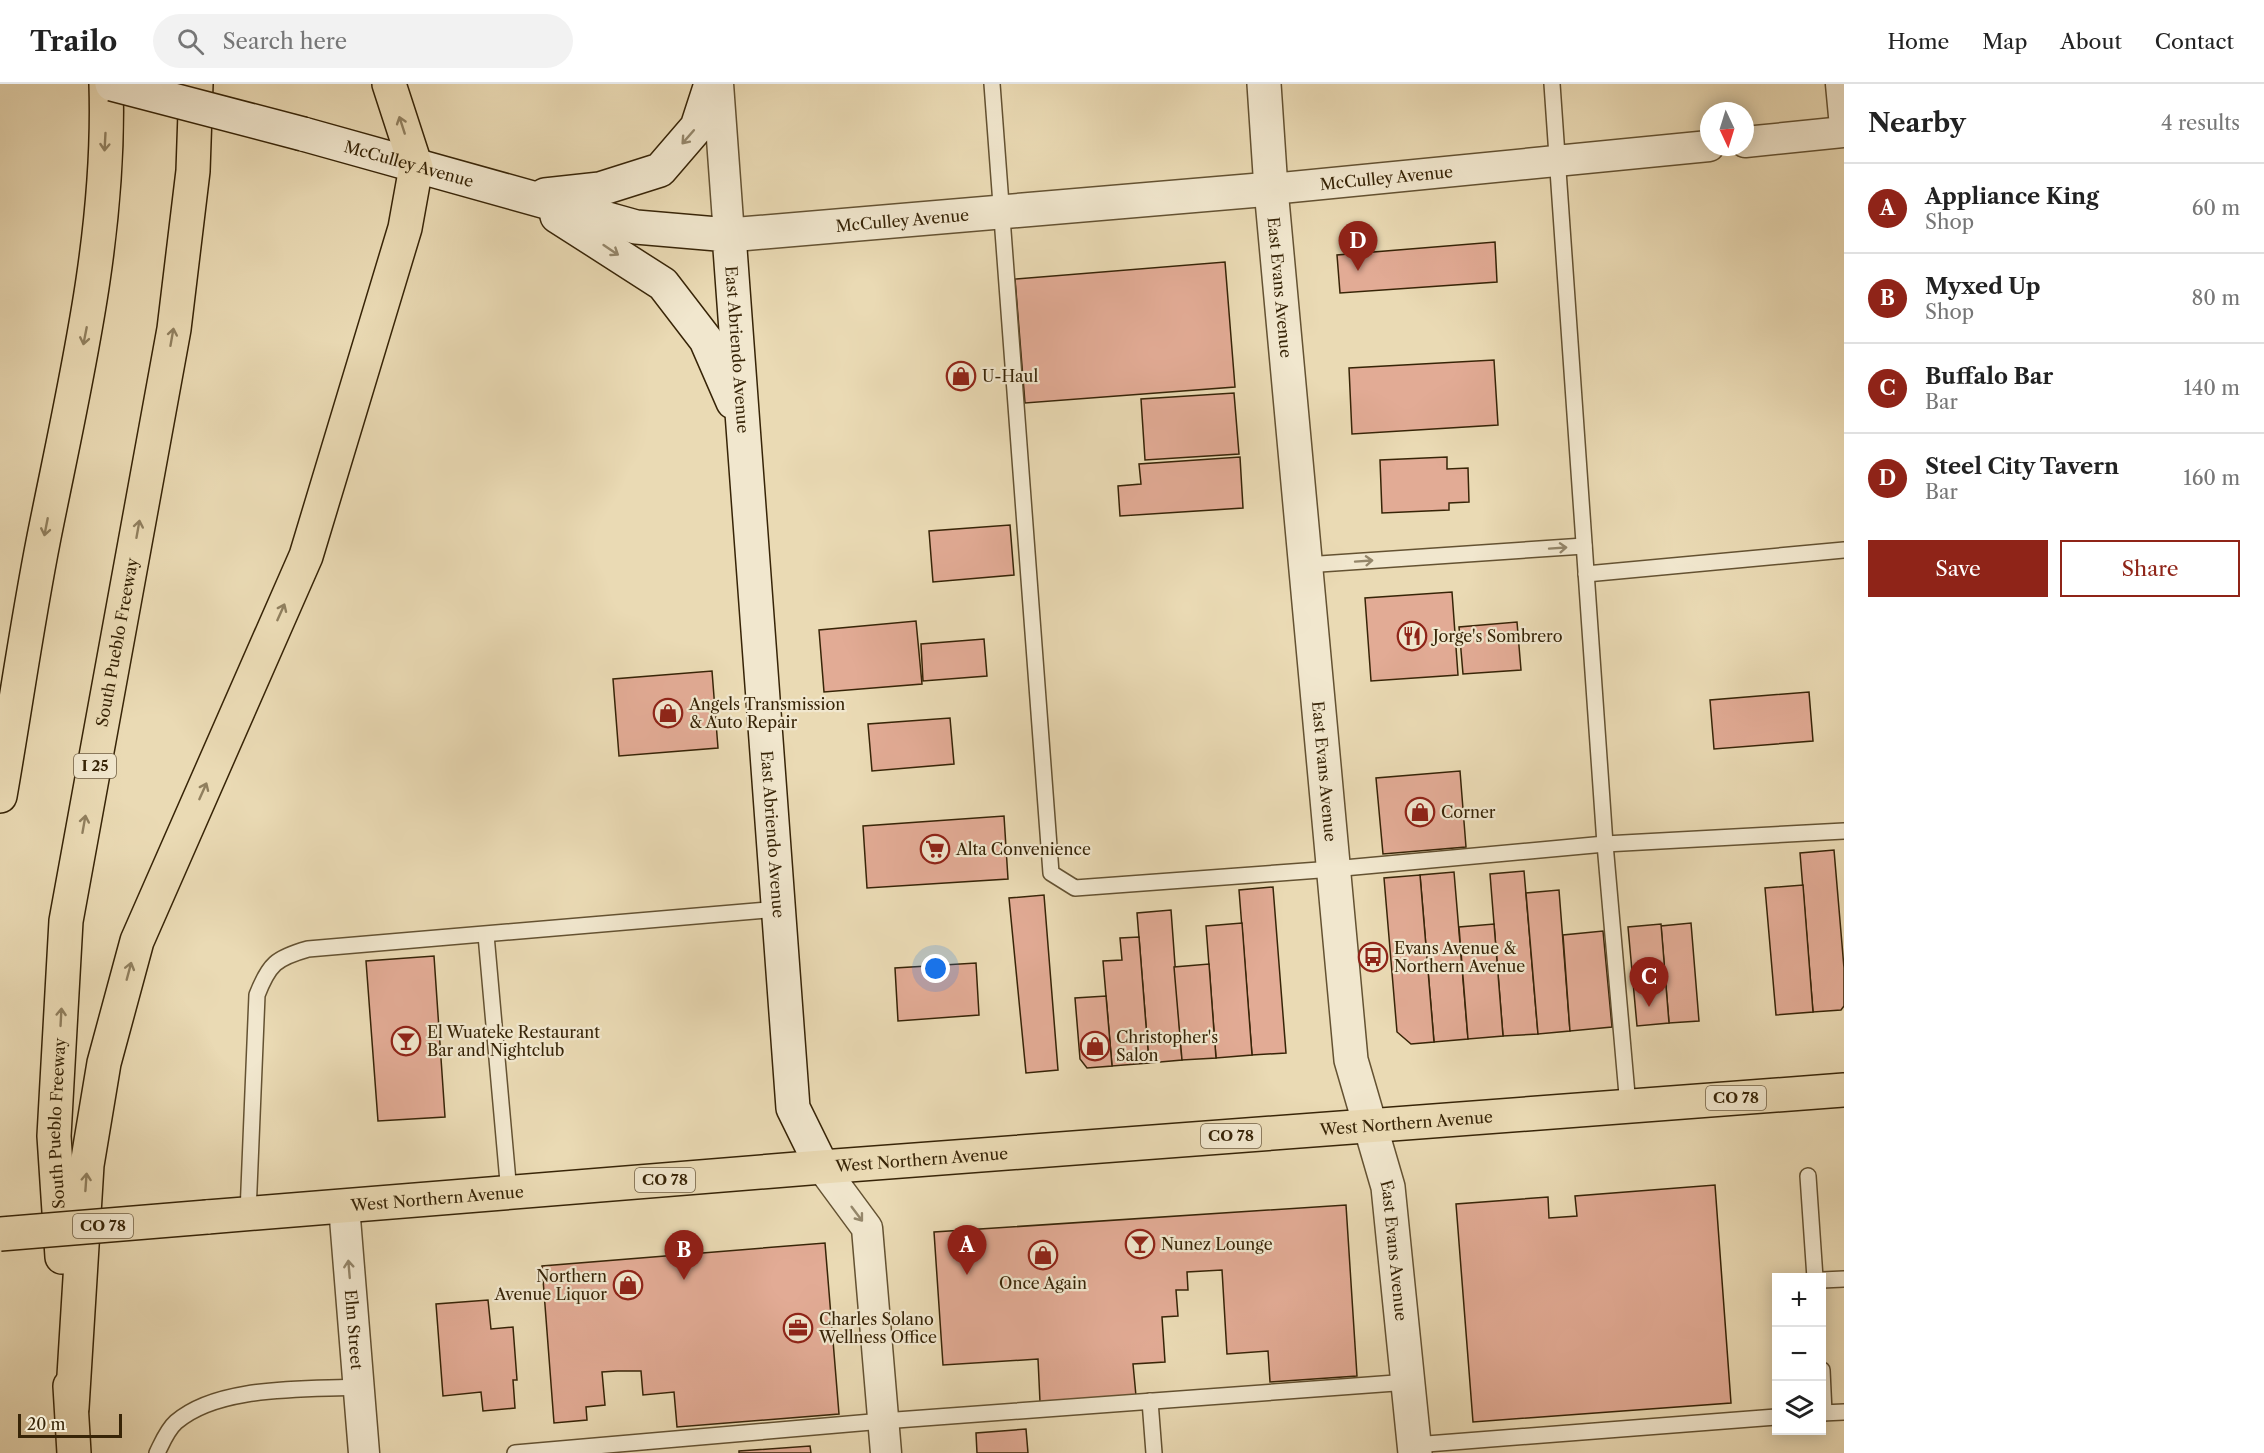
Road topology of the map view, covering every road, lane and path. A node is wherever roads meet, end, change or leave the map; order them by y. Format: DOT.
graph roads {
  1 [pos="106,84"];
  2 [pos="112,84"];
  3 [pos="196,84"];
  4 [pos="389,84"];
  5 [pos="711,84"];
  6 [pos="718,84"];
  7 [pos="992,84"];
  8 [pos="1264,84"];
  9 [pos="1552,84"];
  10 [pos="1841,84"];
  11 [pos="1844,116"];
  12 [pos="1844,132"];
  13 [pos="1754,141"];
  14 [pos="1700,147"];
  15 [pos="1558,160"];
  16 [pos="416,167"];
  17 [pos="1271,189"];
  18 [pos="525,197"];
  19 [pos="1003,211"];
  20 [pos="729,235"];
  21 [pos="742,424"];
  22 [pos="1584,546"];
  23 [pos="1844,550"];
  24 [pos="1305,565"];
  25 [pos="1586,574"];
  26 [pos="0,796"];
  27 [pos="1844,831"];
  28 [pos="1605,844"];
  29 [pos="1333,868"];
  30 [pos="778,909"];
  31 [pos="486,935"];
  32 [pos="1844,1090"];
  33 [pos="1629,1106"];
  34 [pos="1370,1127"];
  35 [pos="822,1167"];
  36 [pos="1808,1176"];
  37 [pos="509,1192"];
  38 [pos="344,1206"];
  39 [pos="248,1213"];
  40 [pos="0,1234"];
  41 [pos="1815,1273"];
  42 [pos="1844,1279"];
  43 [pos="1826,1280"];
  44 [pos="1409,1382"];
  45 [pos="359,1387"];
  46 [pos="1150,1401"];
  47 [pos="72,1408"];
  48 [pos="1844,1412"];
  49 [pos="1826,1413"];
  50 [pos="1772,1417"];
  51 [pos="883,1421"];
  52 [pos="636,1448"];
  53 [pos="1414,1449"];
  54 [pos="74,1453"];
  55 [pos="157,1453"];
  56 [pos="364,1453"];
  57 [pos="515,1453"];
  58 [pos="886,1453"];
  59 [pos="1154,1453"];
  1 -- 26 [label="main road, one-way"];
  2 -- 16 [label="main road, McCulley Avenue, bridge"];
  47 -- 3 [label="main road, South Pueblo Freeway / I 25, one-way"];
  16 -- 4 [label="main road, one-way"];
  5 -- 18 [label="main road, one-way"];
  6 -- 20 [label="street, East Abriendo Avenue"];
  7 -- 19 [label="lane"];
  8 -- 17 [label="main road, East Evans Avenue"];
  9 -- 15 [label="lane"];
  10 -- 11 [label="street"];
  12 -- 13 [label="street"];
  14 -- 15 [label="street, McCulley Avenue"];
  15 -- 17 [label="street, McCulley Avenue"];
  15 -- 22 [label="lane"];
  16 -- 18 [label="main road, McCulley Avenue"];
  47 -- 16 [label="main road, one-way"];
  17 -- 19 [label="main road, McCulley Avenue"];
  17 -- 24 [label="main road, East Evans Avenue"];
  18 -- 20 [label="main road, McCulley Avenue"];
  18 -- 21 [label="main road, one-way"];
  19 -- 20 [label="main road, McCulley Avenue"];
  19 -- 29 [label="lane"];
  20 -- 21 [label="main road, East Abriendo Avenue"];
  21 -- 30 [label="main road, East Abriendo Avenue"];
  24 -- 22 [label="lane, one-way"];
  22 -- 25 [label="lane"];
  23 -- 25 [label="lane"];
  24 -- 29 [label="main road, East Evans Avenue"];
  25 -- 28 [label="lane"];
  27 -- 28 [label="lane"];
  28 -- 29 [label="lane"];
  28 -- 33 [label="lane"];
  29 -- 34 [label="main road, East Evans Avenue"];
  30 -- 31 [label="lane"];
  30 -- 35 [label="main road, East Abriendo Avenue"];
  31 -- 37 [label="lane"];
  31 -- 39 [label="lane"];
  32 -- 33 [label="main road, West Northern Avenue / CO 78"];
  33 -- 34 [label="main road, West Northern Avenue / CO 78"];
  34 -- 35 [label="main road, West Northern Avenue / CO 78"];
  34 -- 44 [label="main road, East Evans Avenue"];
  35 -- 37 [label="main road, West Northern Avenue / CO 78"];
  35 -- 51 [label="street, East Abriendo Avenue, one-way"];
  36 -- 41 [label="lane"];
  37 -- 38 [label="main road, West Northern Avenue / CO 78"];
  38 -- 39 [label="main road, West Northern Avenue / CO 78"];
  45 -- 38 [label="street, Elm Street, one-way"];
  39 -- 40 [label="main road, West Northern Avenue / CO 78, bridge"];
  42 -- 43 [label="lane"];
  44 -- 46 [label="lane"];
  44 -- 53 [label="main road, East Evans Avenue"];
  45 -- 55 [label="lane"];
  45 -- 56 [label="street, Elm Street"];
  46 -- 51 [label="lane"];
  46 -- 59 [label="lane"];
  47 -- 54 [label="main road, South Pueblo Freeway / I 25"];
  48 -- 49 [label="lane"];
  50 -- 53 [label="lane"];
  51 -- 52 [label="lane"];
  51 -- 58 [label="street, East Abriendo Avenue"];
  52 -- 57 [label="lane"];
}
